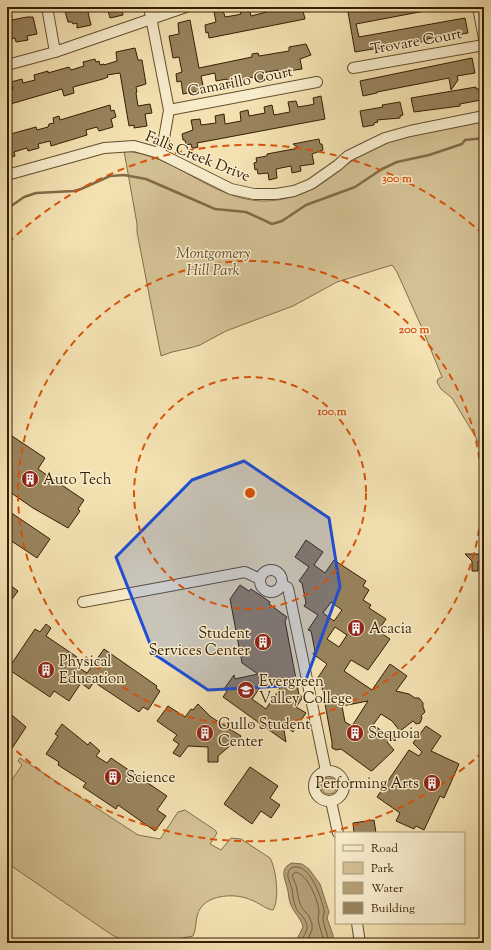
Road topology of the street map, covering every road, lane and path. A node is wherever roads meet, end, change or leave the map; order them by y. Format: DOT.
graph roads {
  1 [pos="47,7"];
  2 [pos="149,7"];
  3 [pos="186,7"];
  4 [pos="478,7"];
  5 [pos="151,18"];
  6 [pos="484,39"];
  7 [pos="484,44"];
  8 [pos="54,52"];
  9 [pos="7,65"];
  10 [pos="353,68"];
  11 [pos="317,82"];
  12 [pos="170,110"];
  13 [pos="484,116"];
  14 [pos="159,154"];
  15 [pos="7,176"];
  16 [pos="260,580"];
  17 [pos="282,584"];
  18 [pos="83,602"];
  19 [pos="326,771"];
  20 [pos="331,801"];
  21 [pos="338,832"];
  22 [pos="357,924"];
  23 [pos="360,943"];
  1 -- 8 [label="street"];
  2 -- 5 [label="street"];
  3 -- 5 [label="street"];
  4 -- 6 [label="street"];
  5 -- 8 [label="street"];
  5 -- 12 [label="street"];
  7 -- 10 [label="street, Trovare Court"];
  8 -- 9 [label="street"];
  11 -- 12 [label="street, Camarillo Court"];
  12 -- 14 [label="street"];
  13 -- 14 [label="street, Falls Creek Drive"];
  14 -- 15 [label="street, Falls Creek Drive"];
  16 -- 17 [label="street"];
  16 -- 17 [label="street"];
  16 -- 18 [label="street"];
  17 -- 19 [label="street"];
  19 -- 20 [label="street"];
  19 -- 20 [label="street"];
  20 -- 21 [label="street"];
  22 -- 23 [label="street"];
}
